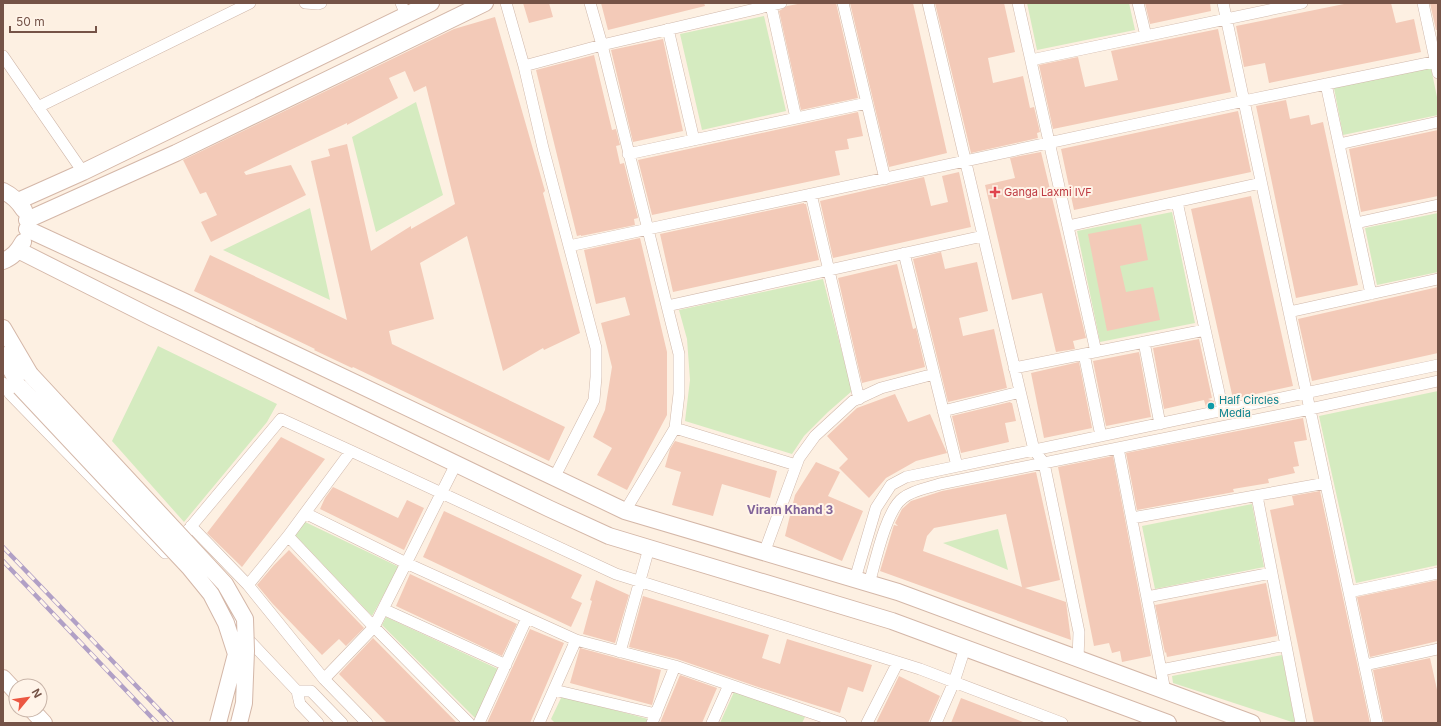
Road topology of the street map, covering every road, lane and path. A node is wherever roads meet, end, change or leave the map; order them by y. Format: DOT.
graph roads {
  1 [pos="250,3"];
  2 [pos="305,3"];
  3 [pos="321,3"];
  4 [pos="431,3"];
  5 [pos="485,3"];
  6 [pos="506,3"];
  7 [pos="590,3"];
  8 [pos="843,3"];
  9 [pos="928,3"];
  10 [pos="1018,3"];
  11 [pos="1138,3"];
  12 [pos="1223,3"];
  13 [pos="1302,3"];
  14 [pos="1423,3"];
  15 [pos="776,4"];
  16 [pos="404,9"];
  17 [pos="1226,19"];
  18 [pos="668,29"];
  19 [pos="1146,36"];
  20 [pos="602,45"];
  21 [pos="3,56"];
  22 [pos="1031,60"];
  23 [pos="1437,61"];
  24 [pos="524,66"];
  25 [pos="1438,73"];
  26 [pos="1326,84"];
  27 [pos="1244,101"];
  28 [pos="867,103"];
  29 [pos="38,107"];
  30 [pos="796,118"];
  31 [pos="1438,122"];
  32 [pos="694,140"];
  33 [pos="1049,144"];
  34 [pos="1339,144"];
  35 [pos="628,154"];
  36 [pos="965,162"];
  37 [pos="83,172"];
  38 [pos="885,179"];
  39 [pos="1261,183"];
  40 [pos="3,192"];
  41 [pos="811,194"];
  42 [pos="18,201"];
  43 [pos="1177,202"];
  44 [pos="1438,205"];
  45 [pos="1356,223"];
  46 [pos="27,225"];
  47 [pos="1068,226"];
  48 [pos="648,229"];
  49 [pos="983,236"];
  50 [pos="569,246"];
  51 [pos="18,250"];
  52 [pos="904,253"];
  53 [pos="3,261"];
  54 [pos="829,270"];
  55 [pos="1438,279"];
  56 [pos="1371,294"];
  57 [pos="667,306"];
  58 [pos="1289,312"];
  59 [pos="3,328"];
  60 [pos="1206,330"];
  61 [pos="1144,342"];
  62 [pos="1090,353"];
  63 [pos="3,355"];
  64 [pos="1438,364"];
  65 [pos="1014,368"];
  66 [pos="934,374"];
  67 [pos="1438,381"];
  68 [pos="3,382"];
  69 [pos="1020,392"];
  70 [pos="1306,393"];
  71 [pos="859,399"];
  72 [pos="1310,409"];
  73 [pos="944,411"];
  74 [pos="1223,411"];
  75 [pos="1160,424"];
  76 [pos="675,428"];
  77 [pos="1101,436"];
  78 [pos="1118,448"];
  79 [pos="1034,450"];
  80 [pos="351,451"];
  81 [pos="1044,463"];
  82 [pos="456,464"];
  83 [pos="796,465"];
  84 [pos="957,466"];
  85 [pos="554,478"];
  86 [pos="1326,483"];
  87 [pos="442,493"];
  88 [pos="1257,496"];
  89 [pos="625,511"];
  90 [pos="305,513"];
  91 [pos="1132,518"];
  92 [pos="191,526"];
  93 [pos="288,536"];
  94 [pos="649,548"];
  95 [pos="764,553"];
  96 [pos="167,555"];
  97 [pos="406,563"];
  98 [pos="1272,573"];
  99 [pos="1438,573"];
  100 [pos="639,581"];
  101 [pos="862,581"];
  102 [pos="248,585"];
  103 [pos="1349,592"];
  104 [pos="1147,597"];
  105 [pos="383,609"];
  106 [pos="527,618"];
  107 [pos="374,627"];
  108 [pos="576,640"];
  109 [pos="1286,645"];
  110 [pos="965,648"];
  111 [pos="1438,649"];
  112 [pos="620,652"];
  113 [pos="1078,659"];
  114 [pos="898,662"];
  115 [pos="1364,664"];
  116 [pos="506,665"];
  117 [pos="675,666"];
  118 [pos="1161,670"];
  119 [pos="324,679"];
  120 [pos="954,682"];
  121 [pos="729,685"];
  122 [pos="554,690"];
  123 [pos="298,691"];
  124 [pos="1165,691"];
  125 [pos="811,718"];
  126 [pos="654,719"];
  127 [pos="540,722"];
  128 [pos="218,723"];
  129 [pos="239,723"];
  130 [pos="318,723"];
  131 [pos="342,723"];
  132 [pos="367,723"];
  133 [pos="469,723"];
  134 [pos="479,723"];
  135 [pos="712,723"];
  136 [pos="841,723"];
  137 [pos="867,723"];
  138 [pos="936,723"];
  139 [pos="1062,723"];
  140 [pos="1168,723"];
  141 [pos="1252,723"];
  142 [pos="1301,723"];
  143 [pos="1377,723"];
  1 -- 29 [label="street"];
  2 -- 3 [label="street"];
  4 -- 16 [label="street"];
  5 -- 46 [label="street"];
  6 -- 24 [label="street"];
  7 -- 20 [label="street"];
  8 -- 28 [label="street"];
  9 -- 36 [label="street"];
  10 -- 22 [label="street"];
  11 -- 19 [label="street"];
  12 -- 17 [label="street"];
  13 -- 17 [label="street"];
  14 -- 23 [label="street"];
  15 -- 18 [label="street"];
  15 -- 30 [label="street"];
  16 -- 37 [label="street"];
  17 -- 19 [label="street"];
  17 -- 27 [label="street"];
  18 -- 20 [label="street"];
  18 -- 32 [label="street"];
  19 -- 22 [label="street"];
  20 -- 24 [label="street"];
  20 -- 35 [label="street"];
  21 -- 29 [label="street"];
  22 -- 33 [label="street"];
  23 -- 25 [label="street"];
  23 -- 26 [label="street"];
  24 -- 50 [label="street"];
  26 -- 27 [label="street"];
  26 -- 34 [label="street"];
  27 -- 33 [label="street"];
  27 -- 39 [label="street"];
  28 -- 30 [label="street"];
  28 -- 38 [label="street"];
  29 -- 37 [label="street"];
  30 -- 32 [label="street"];
  31 -- 34 [label="street"];
  32 -- 35 [label="street"];
  33 -- 36 [label="street"];
  33 -- 47 [label="street"];
  34 -- 45 [label="street"];
  35 -- 48 [label="street"];
  36 -- 38 [label="street"];
  36 -- 49 [label="street"];
  37 -- 42 [label="street"];
  38 -- 41 [label="street"];
  39 -- 43 [label="street"];
  39 -- 58 [label="street"];
  40 -- 42 [label="street"];
  41 -- 48 [label="street"];
  41 -- 54 [label="street"];
  42 -- 46 [label="street"];
  43 -- 47 [label="street"];
  43 -- 60 [label="street"];
  44 -- 45 [label="street"];
  45 -- 56 [label="street"];
  46 -- 51 [label="street"];
  46 -- 85 [label="street"];
  47 -- 62 [label="street"];
  48 -- 50 [label="street"];
  48 -- 57 [label="street"];
  49 -- 52 [label="street"];
  49 -- 65 [label="street"];
  50 -- 85 [label="street"];
  51 -- 53 [label="street"];
  51 -- 82 [label="street"];
  52 -- 54 [label="street"];
  52 -- 66 [label="street"];
  54 -- 57 [label="street"];
  54 -- 71 [label="street"];
  55 -- 56 [label="street"];
  56 -- 58 [label="street"];
  57 -- 76 [label="street"];
  58 -- 70 [label="street"];
  59 -- 129 [label="street, bridge"];
  60 -- 61 [label="street"];
  60 -- 74 [label="street"];
  61 -- 62 [label="street"];
  61 -- 75 [label="street"];
  62 -- 65 [label="street"];
  62 -- 77 [label="street"];
  63 -- 128 [label="street, bridge"];
  64 -- 70 [label="street"];
  65 -- 69 [label="street"];
  66 -- 71 [label="street"];
  66 -- 73 [label="street"];
  67 -- 72 [label="street"];
  68 -- 96 [label="street"];
  69 -- 73 [label="street"];
  69 -- 79 [label="street"];
  70 -- 72 [label="street"];
  70 -- 74 [label="street"];
  71 -- 83 [label="street"];
  72 -- 78 [label="street"];
  72 -- 86 [label="street"];
  73 -- 84 [label="street"];
  74 -- 75 [label="street"];
  75 -- 77 [label="street"];
  76 -- 83 [label="street"];
  76 -- 89 [label="street"];
  77 -- 79 [label="street"];
  78 -- 81 [label="street"];
  78 -- 91 [label="street"];
  79 -- 81 [label="street"];
  79 -- 84 [label="street"];
  80 -- 87 [label="street"];
  80 -- 90 [label="street"];
  80 -- 92 [label="street"];
  81 -- 101 [label="street"];
  81 -- 113 [label="street"];
  82 -- 87 [label="street"];
  82 -- 94 [label="street"];
  83 -- 95 [label="street"];
  84 -- 101 [label="street"];
  85 -- 89 [label="street"];
  86 -- 88 [label="street"];
  86 -- 103 [label="street"];
  87 -- 97 [label="street"];
  87 -- 100 [label="street"];
  88 -- 91 [label="street"];
  88 -- 98 [label="street"];
  89 -- 95 [label="street"];
  90 -- 93 [label="street"];
  90 -- 97 [label="street"];
  91 -- 104 [label="street"];
  92 -- 96 [label="street"];
  92 -- 102 [label="street"];
  93 -- 102 [label="street"];
  93 -- 107 [label="street"];
  94 -- 100 [label="street"];
  94 -- 110 [label="street"];
  95 -- 101 [label="street"];
  96 -- 123 [label="street"];
  97 -- 105 [label="street"];
  97 -- 106 [label="street"];
  98 -- 104 [label="street"];
  98 -- 109 [label="street"];
  99 -- 103 [label="street"];
  100 -- 112 [label="street"];
  100 -- 114 [label="street"];
  101 -- 113 [label="street"];
  102 -- 119 [label="street"];
  103 -- 115 [label="street"];
  104 -- 118 [label="street"];
  105 -- 107 [label="street"];
  105 -- 116 [label="street"];
  106 -- 108 [label="street"];
  106 -- 116 [label="street"];
  107 -- 119 [label="street"];
  107 -- 133 [label="street"];
  108 -- 112 [label="street"];
  108 -- 122 [label="street"];
  109 -- 118 [label="street"];
  109 -- 142 [label="street"];
  110 -- 120 [label="street"];
  110 -- 140 [label="street"];
  111 -- 115 [label="street"];
  112 -- 117 [label="street"];
  113 -- 124 [label="street"];
  114 -- 120 [label="street"];
  114 -- 137 [label="street"];
  115 -- 143 [label="street"];
  116 -- 134 [label="street"];
  117 -- 121 [label="street"];
  117 -- 126 [label="street"];
  118 -- 124 [label="street"];
  119 -- 132 [label="street"];
  120 -- 138 [label="street"];
  120 -- 139 [label="street"];
  121 -- 125 [label="street"];
  121 -- 135 [label="street"];
  122 -- 126 [label="street"];
  122 -- 127 [label="street"];
  123 -- 130 [label="street"];
  123 -- 131 [label="street"];
  124 -- 141 [label="street"];
  125 -- 136 [label="street"];
}
